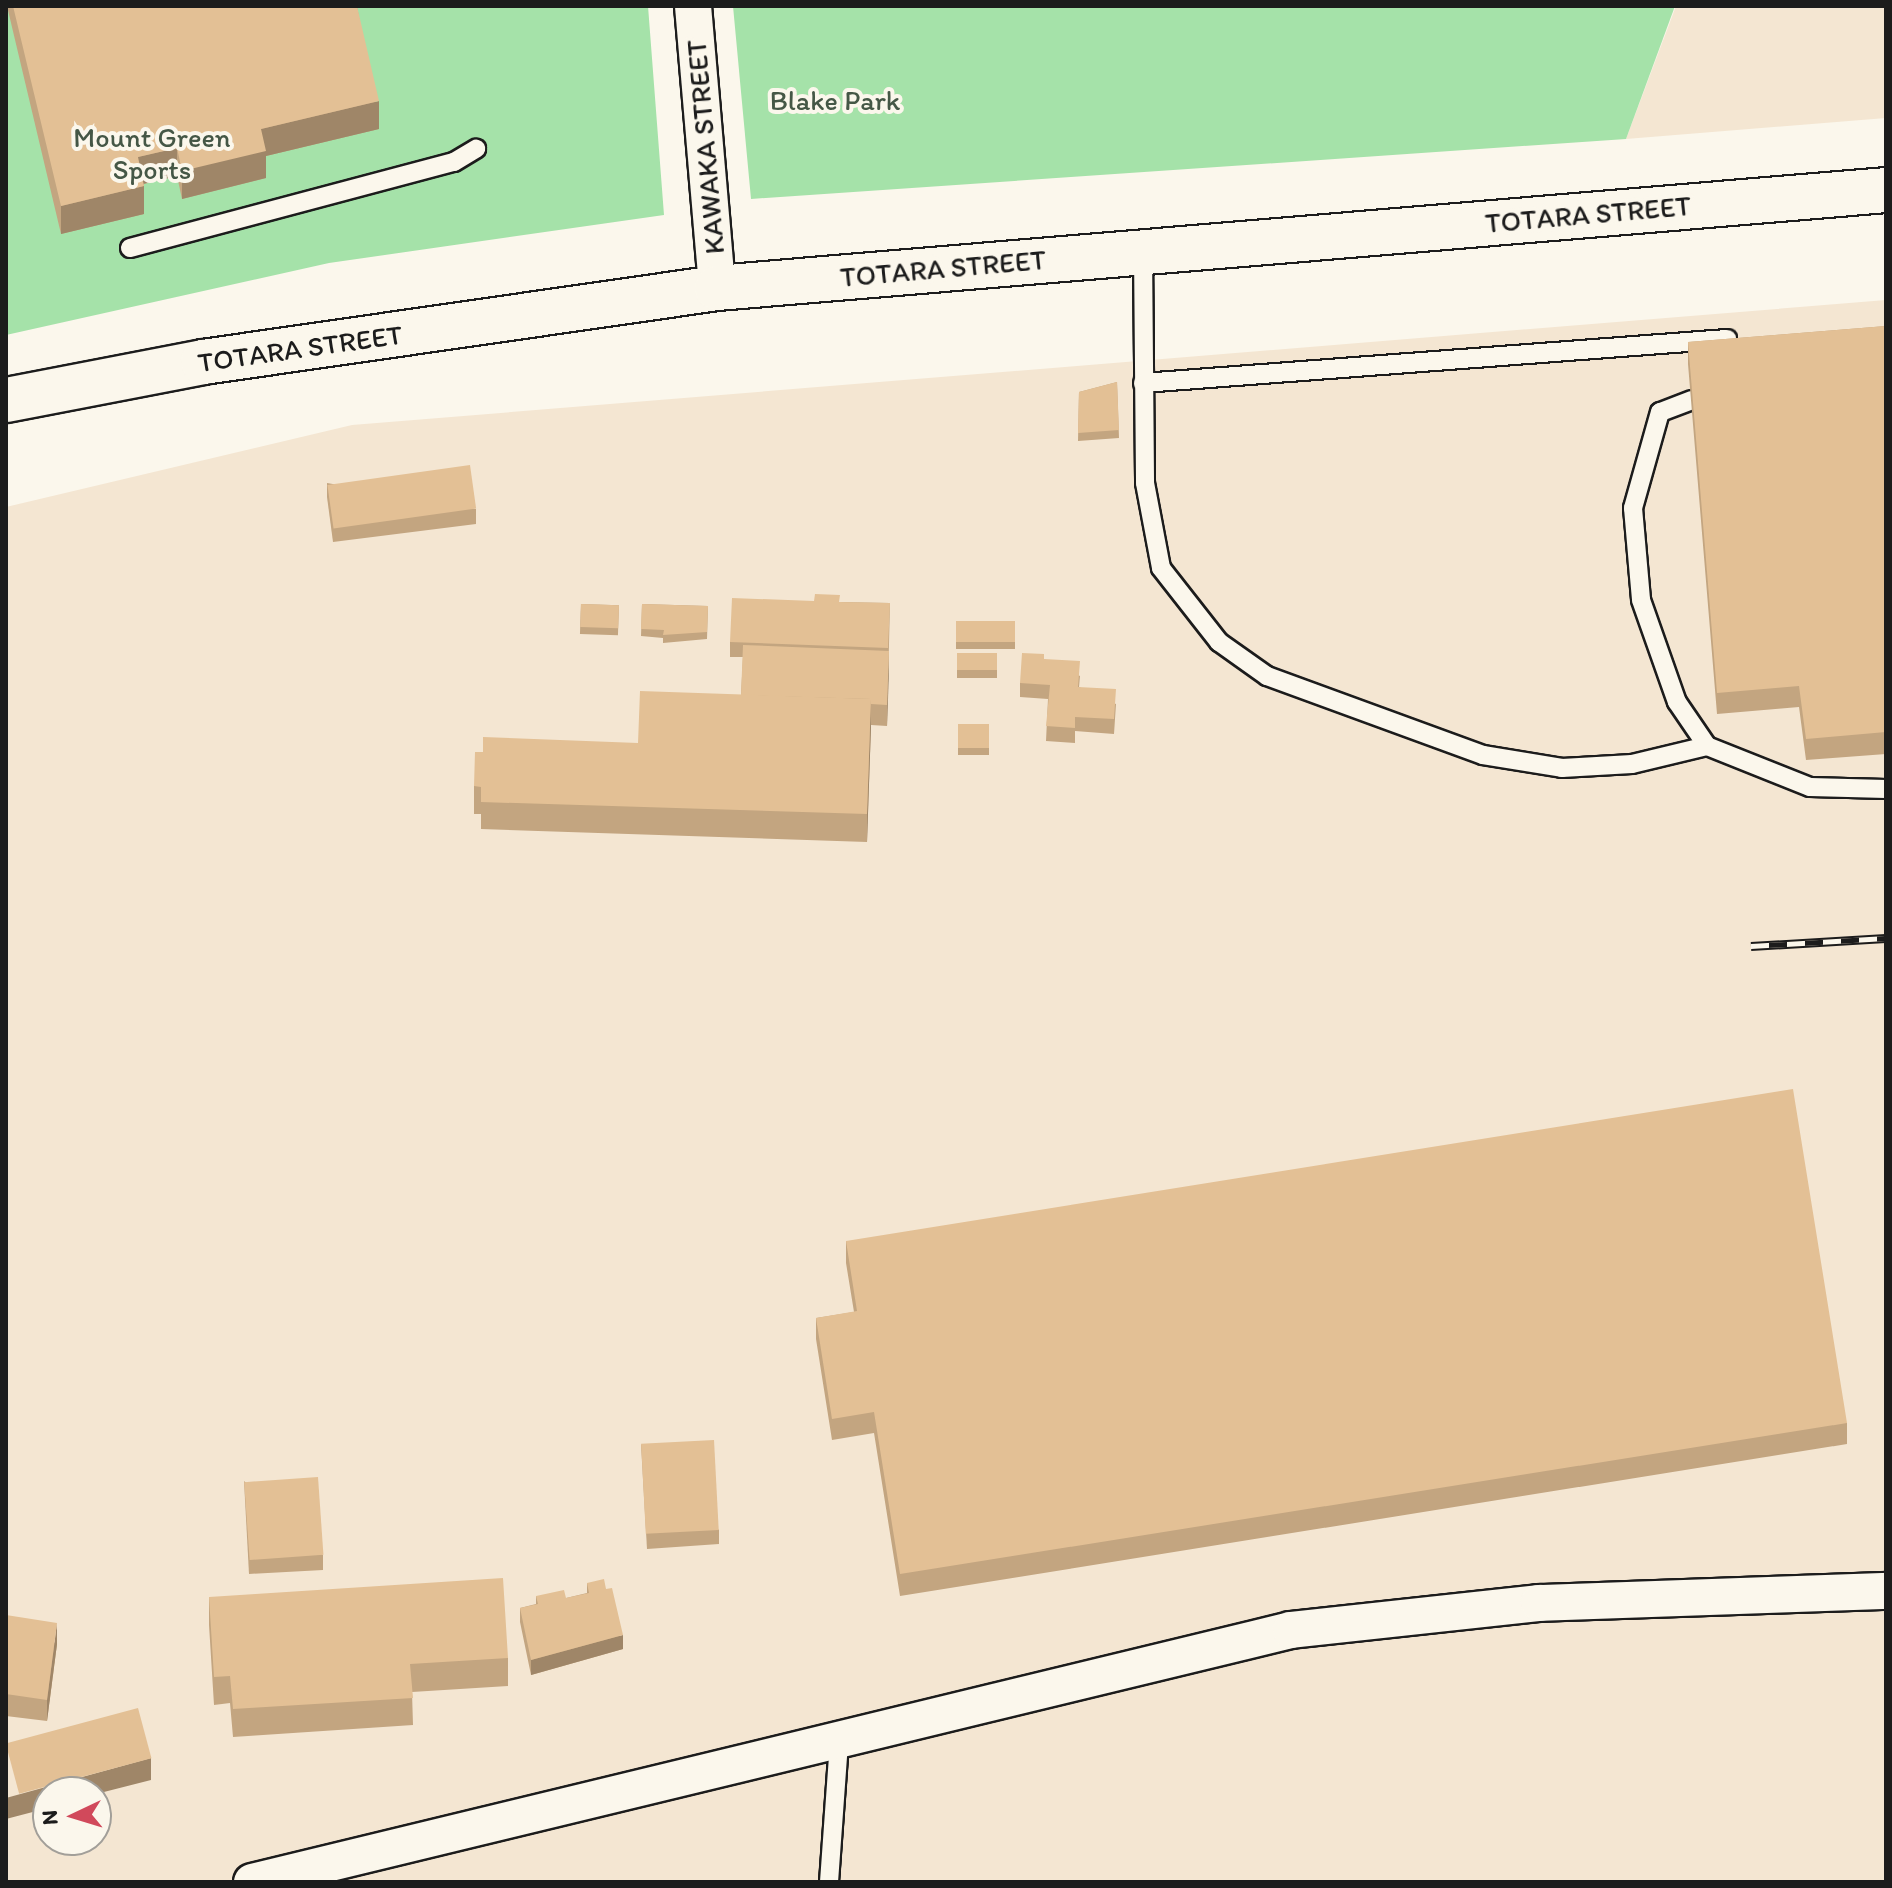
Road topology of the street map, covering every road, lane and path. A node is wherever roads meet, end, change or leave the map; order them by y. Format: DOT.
graph roads {
  1 [pos="693,6"];
  2 [pos="476,149"];
  3 [pos="1886,190"];
  4 [pos="130,248"];
  5 [pos="1143,250"];
  6 [pos="717,288"];
  7 [pos="1743,338"];
  8 [pos="1143,383"];
  9 [pos="6,400"];
  10 [pos="1692,400"];
  11 [pos="1707,746"];
  12 [pos="1886,789"];
  13 [pos="1886,1591"];
  14 [pos="839,1743"];
  15 [pos="272,1880"];
  16 [pos="829,1882"];
  1 -- 6 [label="street, KAWAKA STREET"];
  2 -- 4 [label="lane"];
  3 -- 5 [label="main road, TOTARA STREET"];
  5 -- 6 [label="main road, TOTARA STREET"];
  5 -- 8 [label="lane"];
  6 -- 9 [label="main road, TOTARA STREET"];
  7 -- 8 [label="lane"];
  8 -- 11 [label="lane"];
  10 -- 11 [label="lane"];
  11 -- 12 [label="lane"];
  13 -- 14 [label="street"];
  14 -- 15 [label="street"];
  14 -- 16 [label="lane"];
}
